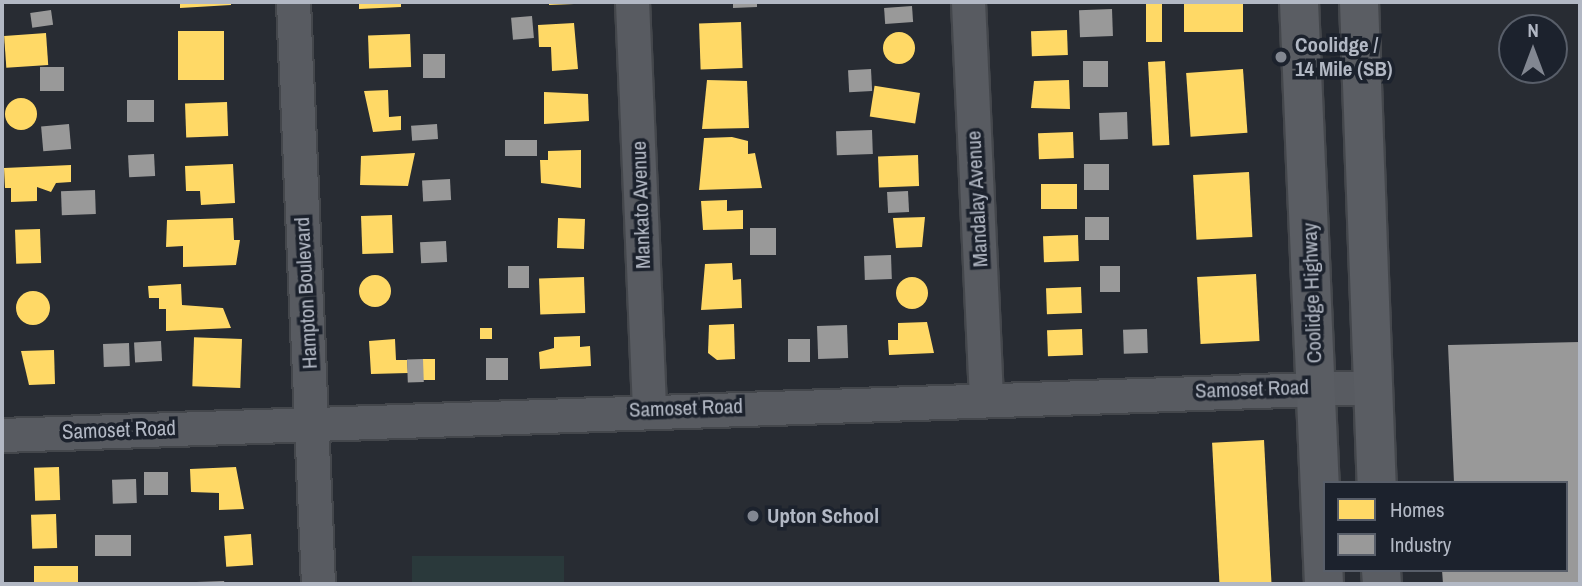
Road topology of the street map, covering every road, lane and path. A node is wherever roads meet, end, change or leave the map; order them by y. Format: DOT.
graph roads {
  1 [pos="293,2"];
  2 [pos="632,2"];
  3 [pos="968,2"];
  4 [pos="1298,2"];
  5 [pos="1359,2"];
  6 [pos="1367,267"];
  7 [pos="1312,269"];
  8 [pos="1316,387"];
  9 [pos="1370,387"];
  10 [pos="986,397"];
  11 [pos="649,409"];
  12 [pos="312,422"];
  13 [pos="2,435"];
  14 [pos="1377,481"];
  15 [pos="1323,559"];
  16 [pos="318,584"];
  1 -- 12 [label="street, Hampton Boulevard"];
  2 -- 11 [label="street, Mankato Avenue"];
  3 -- 10 [label="street, Mandalay Avenue"];
  4 -- 7 [label="main road, Coolidge Highway"];
  5 -- 6 [label="main road"];
  6 -- 7 [label="main road"];
  6 -- 9 [label="main road"];
  7 -- 8 [label="main road, Coolidge Highway"];
  8 -- 9 [label="street, Samoset Road"];
  8 -- 10 [label="street, Samoset Road"];
  8 -- 15 [label="main road, Coolidge Highway"];
  9 -- 14 [label="main road"];
  10 -- 11 [label="street, Samoset Road"];
  11 -- 12 [label="street, Samoset Road"];
  12 -- 13 [label="street, Samoset Road"];
  12 -- 16 [label="street, Hampton Boulevard"];
}
